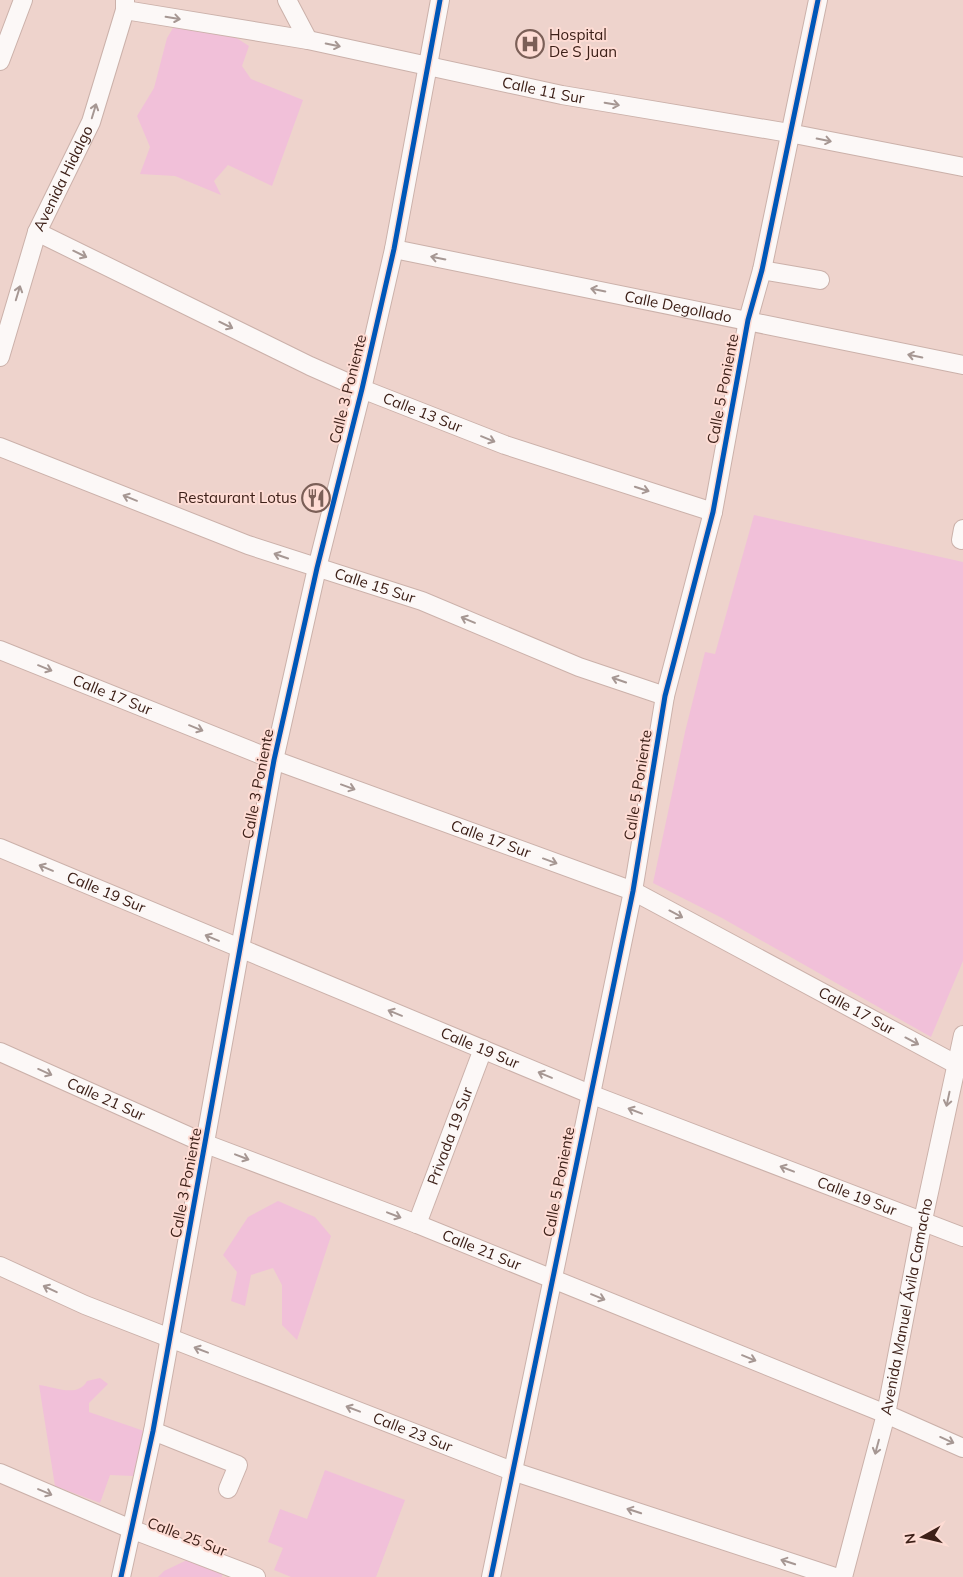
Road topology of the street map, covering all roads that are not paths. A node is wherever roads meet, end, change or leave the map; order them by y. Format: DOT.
graph roads {
  1 [pos="23,0"];
  2 [pos="287,0"];
  3 [pos="440,0"];
  4 [pos="818,0"];
  5 [pos="125,5"];
  6 [pos="308,40"];
  7 [pos="2,48"];
  8 [pos="427,64"];
  9 [pos="789,133"];
  10 [pos="963,167"];
  11 [pos="37,232"];
  12 [pos="394,250"];
  13 [pos="762,270"];
  14 [pos="820,280"];
  15 [pos="748,320"];
  16 [pos="3,328"];
  17 [pos="0,356"];
  18 [pos="963,365"];
  19 [pos="362,389"];
  20 [pos="0,447"];
  21 [pos="712,512"];
  22 [pos="317,568"];
  23 [pos="0,650"];
  24 [pos="665,696"];
  25 [pos="274,760"];
  26 [pos="0,848"];
  27 [pos="633,891"];
  28 [pos="240,949"];
  29 [pos="963,1035"];
  30 [pos="483,1049"];
  31 [pos="0,1052"];
  32 [pos="959,1066"];
  33 [pos="590,1094"];
  34 [pos="206,1144"];
  35 [pos="923,1220"];
  36 [pos="417,1224"];
  37 [pos="963,1237"];
  38 [pos="0,1266"];
  39 [pos="553,1279"];
  40 [pos="168,1337"];
  41 [pos="886,1414"];
  42 [pos="153,1431"];
  43 [pos="963,1448"];
  44 [pos="512,1471"];
  45 [pos="0,1472"];
  46 [pos="228,1489"];
  47 [pos="131,1529"];
  48 [pos="121,1577"];
  49 [pos="256,1577"];
  50 [pos="491,1577"];
  51 [pos="835,1577"];
  52 [pos="843,1577"];
  1 -- 7 [label="street"];
  2 -- 6 [label="street"];
  3 -- 8 [label="street, Calle 3 Poniente"];
  4 -- 9 [label="street, Calle 5 Poniente"];
  5 -- 6 [label="street, Calle 11 Sur, one-way"];
  11 -- 5 [label="street, Avenida Hidalgo, one-way"];
  6 -- 8 [label="street, Calle 11 Sur, one-way"];
  8 -- 9 [label="street, Calle 11 Sur, one-way"];
  8 -- 12 [label="street, Calle 3 Poniente"];
  9 -- 10 [label="street, Calle 11 Sur, one-way"];
  9 -- 13 [label="street, Calle 5 Poniente"];
  16 -- 11 [label="street, Avenida Hidalgo, one-way"];
  11 -- 19 [label="street, Calle 13 Sur, one-way"];
  15 -- 12 [label="street, Calle Degollado, one-way"];
  12 -- 19 [label="street, Calle 3 Poniente"];
  13 -- 14 [label="street"];
  13 -- 15 [label="street, Calle 5 Poniente"];
  18 -- 15 [label="street, Calle Degollado, one-way"];
  15 -- 21 [label="street, Calle 5 Poniente"];
  16 -- 17 [label="street, Avenida Hidalgo"];
  19 -- 21 [label="street, Calle 13 Sur, one-way"];
  19 -- 22 [label="street, Calle 3 Poniente"];
  22 -- 20 [label="street, Calle 15 Sur, one-way"];
  21 -- 24 [label="street, Calle 5 Poniente"];
  24 -- 22 [label="street, Calle 15 Sur, one-way"];
  22 -- 25 [label="street, Calle 3 Poniente"];
  23 -- 25 [label="street, Calle 17 Sur, one-way"];
  24 -- 27 [label="street, Calle 5 Poniente"];
  25 -- 27 [label="street, Calle 17 Sur, one-way"];
  25 -- 28 [label="street, Calle 3 Poniente"];
  28 -- 26 [label="street, Calle 19 Sur, one-way"];
  27 -- 32 [label="street, Calle 17 Sur, one-way"];
  27 -- 33 [label="street, Calle 5 Poniente"];
  30 -- 28 [label="street, Calle 19 Sur, one-way"];
  28 -- 34 [label="street, Calle 3 Poniente"];
  29 -- 32 [label="street, Avenida Manuel Ávila Camacho"];
  33 -- 30 [label="street, Calle 19 Sur, one-way"];
  30 -- 36 [label="street, Privada 19 Sur"];
  31 -- 34 [label="street, Calle 21 Sur, one-way"];
  32 -- 35 [label="street, Avenida Manuel Ávila Camacho, one-way"];
  35 -- 33 [label="street, Calle 19 Sur, one-way"];
  33 -- 39 [label="street, Calle 5 Poniente"];
  34 -- 36 [label="street, Calle 21 Sur, one-way"];
  34 -- 40 [label="street, Calle 3 Poniente"];
  35 -- 37 [label="street, Calle 19 Sur"];
  35 -- 41 [label="street, Avenida Manuel Ávila Camacho"];
  36 -- 39 [label="street, Calle 21 Sur"];
  40 -- 38 [label="street, Calle 23 Sur, one-way"];
  39 -- 41 [label="street, Calle 21 Sur, one-way"];
  39 -- 44 [label="street, Calle 5 Poniente"];
  40 -- 42 [label="street, Calle 3 Poniente"];
  44 -- 40 [label="street, Calle 23 Sur, one-way"];
  41 -- 43 [label="street, Calle 21 Sur, one-way"];
  41 -- 52 [label="street, Avenida Manuel Ávila Camacho, one-way"];
  42 -- 46 [label="street"];
  42 -- 47 [label="street, Calle 3 Poniente"];
  44 -- 50 [label="street, Calle 5 Poniente"];
  51 -- 44 [label="street, Calle 23 Sur, one-way"];
  45 -- 47 [label="street, Calle 25 Sur, one-way"];
  47 -- 48 [label="street, Calle 3 Poniente"];
  47 -- 49 [label="street, Calle 25 Sur"];
}
